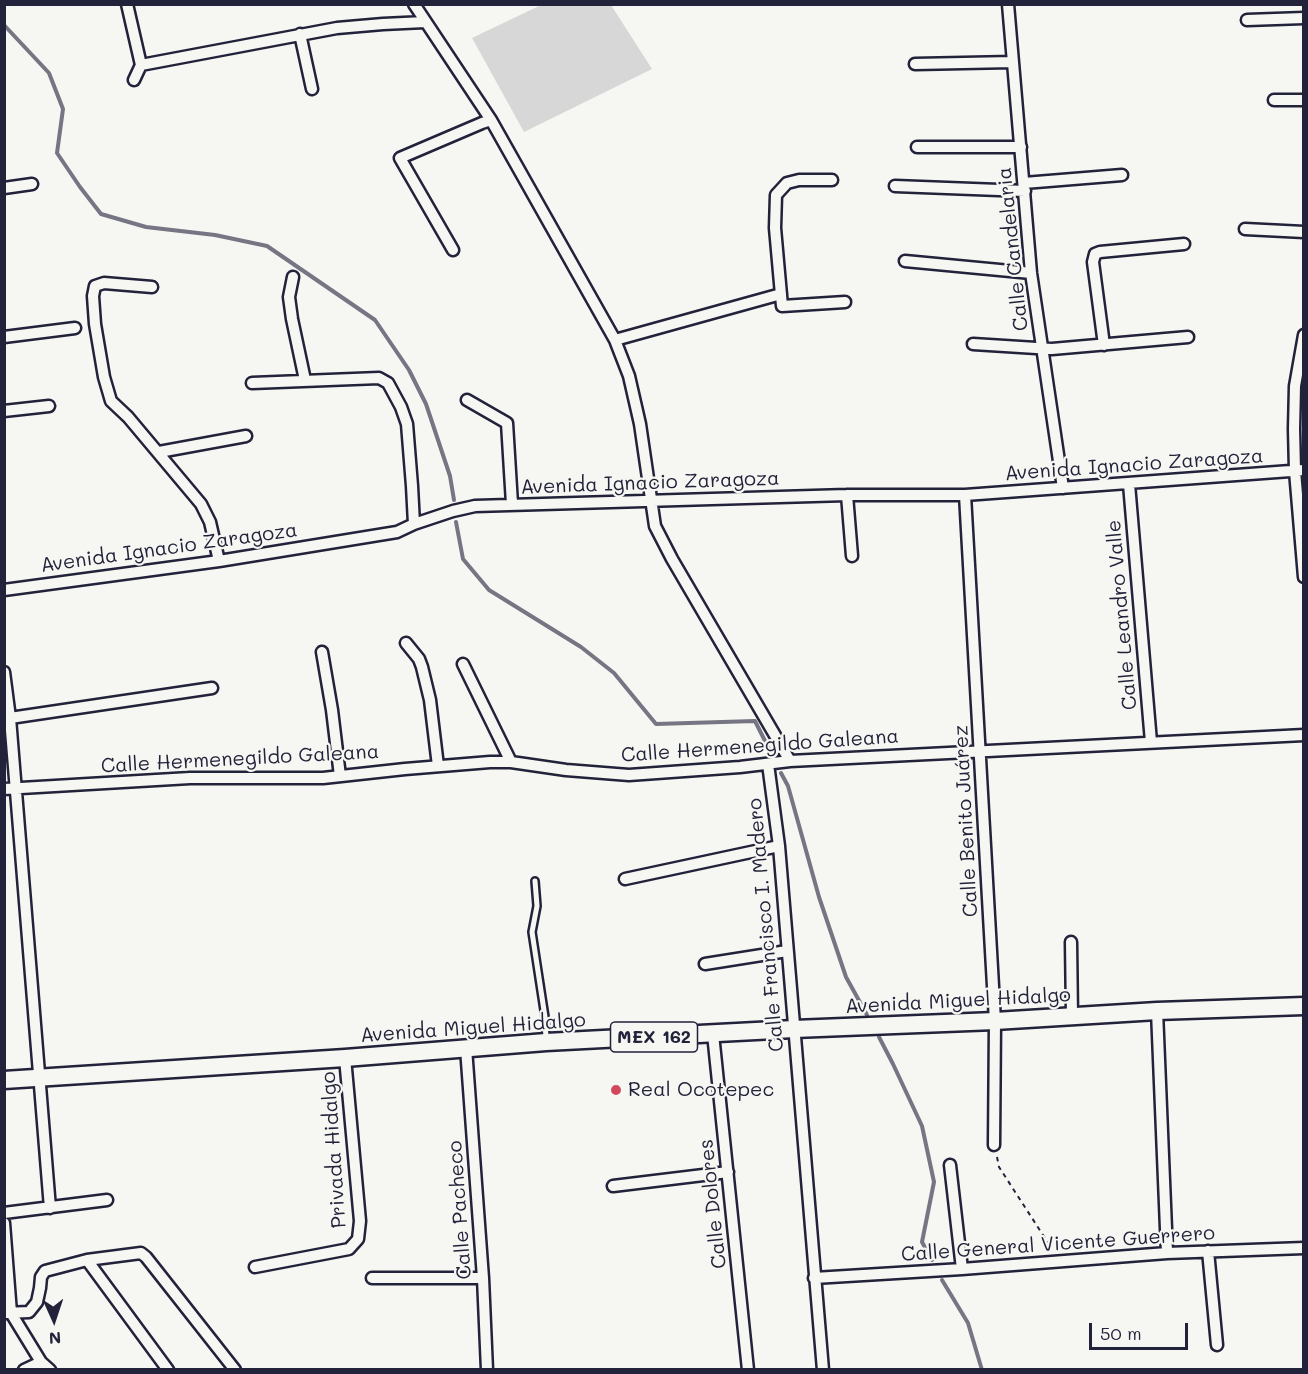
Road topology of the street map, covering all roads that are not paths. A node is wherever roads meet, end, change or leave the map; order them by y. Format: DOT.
graph roads {
  1 [pos="127,4"];
  2 [pos="414,4"];
  3 [pos="1008,4"];
  4 [pos="1304,18"];
  5 [pos="1247,20"];
  6 [pos="425,22"];
  7 [pos="300,34"];
  8 [pos="1012,62"];
  9 [pos="915,64"];
  10 [pos="141,65"];
  11 [pos="134,80"];
  12 [pos="312,89"];
  13 [pos="1274,100"];
  14 [pos="1304,100"];
  15 [pos="491,120"];
  16 [pos="917,147"];
  17 [pos="1021,147"];
  18 [pos="1122,175"];
  19 [pos="832,180"];
  20 [pos="32,184"];
  21 [pos="895,186"];
  22 [pos="1024,187"];
  23 [pos="4,188"];
  24 [pos="1245,229"];
  25 [pos="1304,232"];
  26 [pos="1184,244"];
  27 [pos="453,250"];
  28 [pos="905,261"];
  29 [pos="1031,273"];
  30 [pos="292,277"];
  31 [pos="152,287"];
  32 [pos="781,294"];
  33 [pos="845,302"];
  34 [pos="75,328"];
  35 [pos="1304,335"];
  36 [pos="4,337"];
  37 [pos="1188,337"];
  38 [pos="615,340"];
  39 [pos="973,344"];
  40 [pos="1104,345"];
  41 [pos="1042,349"];
  42 [pos="305,380"];
  43 [pos="252,383"];
  44 [pos="467,400"];
  45 [pos="49,406"];
  46 [pos="4,411"];
  47 [pos="246,436"];
  48 [pos="159,452"];
  49 [pos="1299,471"];
  50 [pos="1129,484"];
  51 [pos="1063,488"];
  52 [pos="847,495"];
  53 [pos="965,495"];
  54 [pos="651,501"];
  55 [pos="512,504"];
  56 [pos="414,524"];
  57 [pos="852,556"];
  58 [pos="219,561"];
  59 [pos="1304,577"];
  60 [pos="4,590"];
  61 [pos="406,643"];
  62 [pos="322,652"];
  63 [pos="463,664"];
  64 [pos="4,672"];
  65 [pos="212,688"];
  66 [pos="10,718"];
  67 [pos="1304,735"];
  68 [pos="1151,742"];
  69 [pos="980,751"];
  70 [pos="790,760"];
  71 [pos="511,762"];
  72 [pos="768,764"];
  73 [pos="438,766"];
  74 [pos="340,776"];
  75 [pos="10,789"];
  76 [pos="779,846"];
  77 [pos="625,879"];
  78 [pos="535,881"];
  79 [pos="1071,942"];
  80 [pos="787,951"];
  81 [pos="705,964"];
  82 [pos="1304,1006"];
  83 [pos="1157,1011"];
  84 [pos="1072,1016"];
  85 [pos="995,1021"];
  86 [pos="795,1029"];
  87 [pos="713,1034"];
  88 [pos="546,1042"];
  89 [pos="466,1048"];
  90 [pos="345,1058"];
  91 [pos="40,1078"];
  92 [pos="4,1080"];
  93 [pos="994,1145"];
  94 [pos="950,1165"];
  95 [pos="728,1172"];
  96 [pos="613,1186"];
  97 [pos="107,1200"];
  98 [pos="50,1208"];
  99 [pos="4,1213"];
  100 [pos="4,1223"];
  101 [pos="1304,1248"];
  102 [pos="1208,1251"];
  103 [pos="1167,1253"];
  104 [pos="87,1260"];
  105 [pos="255,1267"];
  106 [pos="962,1269"];
  107 [pos="372,1278"];
  108 [pos="483,1278"];
  109 [pos="814,1278"];
  110 [pos="8,1313"];
  111 [pos="1217,1345"];
  112 [pos="41,1362"];
  113 [pos="24,1370"];
  114 [pos="50,1370"];
  115 [pos="168,1370"];
  116 [pos="235,1370"];
  117 [pos="487,1370"];
  118 [pos="748,1370"];
  119 [pos="823,1370"];
  1 -- 10 [label="street"];
  2 -- 6 [label="street"];
  3 -- 8 [label="street, Calle Candelaria"];
  4 -- 5 [label="street"];
  6 -- 7 [label="street"];
  6 -- 15 [label="street"];
  7 -- 10 [label="street"];
  7 -- 12 [label="street"];
  8 -- 9 [label="street"];
  8 -- 17 [label="street, Calle Candelaria"];
  10 -- 11 [label="street"];
  13 -- 14 [label="street"];
  15 -- 27 [label="street"];
  15 -- 38 [label="street"];
  16 -- 17 [label="street"];
  17 -- 22 [label="street, Calle Candelaria"];
  18 -- 22 [label="street"];
  19 -- 32 [label="street"];
  20 -- 23 [label="street"];
  21 -- 22 [label="street"];
  22 -- 29 [label="street, Calle Candelaria"];
  24 -- 25 [label="street"];
  26 -- 40 [label="street"];
  28 -- 29 [label="street"];
  29 -- 41 [label="street, Calle Candelaria"];
  30 -- 42 [label="street"];
  31 -- 48 [label="street"];
  32 -- 33 [label="street"];
  32 -- 38 [label="street"];
  34 -- 36 [label="street"];
  35 -- 49 [label="street"];
  37 -- 40 [label="street"];
  38 -- 54 [label="street"];
  39 -- 41 [label="street"];
  40 -- 41 [label="street"];
  41 -- 51 [label="street, Calle Candelaria"];
  42 -- 43 [label="street"];
  42 -- 56 [label="street"];
  44 -- 55 [label="street"];
  45 -- 46 [label="street"];
  47 -- 48 [label="street"];
  48 -- 58 [label="street"];
  49 -- 50 [label="street, Avenida Ignacio Zaragoza"];
  49 -- 59 [label="street"];
  50 -- 51 [label="street, Avenida Ignacio Zaragoza"];
  50 -- 68 [label="street, Calle Leandro Valle"];
  51 -- 53 [label="street, Avenida Ignacio Zaragoza"];
  52 -- 53 [label="street, Avenida Ignacio Zaragoza"];
  52 -- 54 [label="street, Avenida Ignacio Zaragoza"];
  52 -- 57 [label="street"];
  53 -- 69 [label="street, Calle Benito Juárez"];
  54 -- 55 [label="street, Avenida Ignacio Zaragoza"];
  54 -- 70 [label="street"];
  55 -- 56 [label="street, Avenida Ignacio Zaragoza"];
  56 -- 58 [label="street, Avenida Ignacio Zaragoza"];
  58 -- 60 [label="street, Avenida Ignacio Zaragoza"];
  61 -- 73 [label="street"];
  62 -- 74 [label="street"];
  63 -- 71 [label="street"];
  64 -- 66 [label="street"];
  65 -- 66 [label="street"];
  66 -- 75 [label="street"];
  67 -- 68 [label="street, Calle Hermenegildo Galeana"];
  68 -- 69 [label="street, Calle Hermenegildo Galeana"];
  69 -- 70 [label="street, Calle Hermenegildo Galeana"];
  69 -- 85 [label="street, Calle Benito Juárez"];
  70 -- 72 [label="street, Calle Hermenegildo Galeana"];
  71 -- 72 [label="street, Calle Hermenegildo Galeana"];
  71 -- 73 [label="street, Calle Hermenegildo Galeana"];
  72 -- 76 [label="street, Calle Francisco I. Madero"];
  73 -- 74 [label="street, Calle Hermenegildo Galeana"];
  74 -- 75 [label="street, Calle Hermenegildo Galeana"];
  75 -- 91 [label="street"];
  76 -- 77 [label="street"];
  76 -- 80 [label="street, Calle Francisco I. Madero"];
  78 -- 88 [label="lane"];
  79 -- 84 [label="street"];
  80 -- 81 [label="street"];
  80 -- 86 [label="street, Calle Francisco I. Madero"];
  82 -- 83 [label="main road, Avenida Miguel Hidalgo / MEX 162"];
  83 -- 84 [label="main road, Avenida Miguel Hidalgo / MEX 162"];
  83 -- 103 [label="street"];
  84 -- 85 [label="main road, Avenida Miguel Hidalgo / MEX 162"];
  85 -- 86 [label="main road, Avenida Miguel Hidalgo / MEX 162"];
  85 -- 93 [label="street, Calle Benito Juárez"];
  86 -- 87 [label="main road, Avenida Miguel Hidalgo / MEX 162"];
  86 -- 109 [label="street, Calle Francisco I. Madero"];
  87 -- 88 [label="main road, Avenida Miguel Hidalgo / MEX 162"];
  87 -- 95 [label="street, Calle Dolores"];
  88 -- 89 [label="main road, Avenida Miguel Hidalgo / MEX 162"];
  89 -- 90 [label="main road, Avenida Miguel Hidalgo / MEX 162"];
  89 -- 108 [label="street, Calle Pacheco"];
  90 -- 91 [label="main road, Avenida Miguel Hidalgo / MEX 162"];
  90 -- 105 [label="street, Privada Hidalgo"];
  91 -- 92 [label="main road, Avenida Miguel Hidalgo / MEX 162"];
  91 -- 98 [label="street"];
  94 -- 106 [label="street"];
  95 -- 96 [label="street"];
  95 -- 118 [label="street, Calle Dolores"];
  97 -- 98 [label="street"];
  98 -- 99 [label="street"];
  100 -- 110 [label="street"];
  101 -- 102 [label="street, Calle General Vicente Guerrero"];
  102 -- 103 [label="street, Calle General Vicente Guerrero"];
  102 -- 111 [label="street"];
  103 -- 106 [label="street, Calle General Vicente Guerrero"];
  104 -- 110 [label="street"];
  104 -- 115 [label="street"];
  104 -- 116 [label="street"];
  106 -- 109 [label="street, Calle General Vicente Guerrero"];
  107 -- 108 [label="street"];
  108 -- 117 [label="street, Calle Pacheco"];
  109 -- 119 [label="street, Calle Francisco I. Madero"];
  110 -- 112 [label="street"];
  112 -- 113 [label="street"];
  112 -- 114 [label="street"];
}
